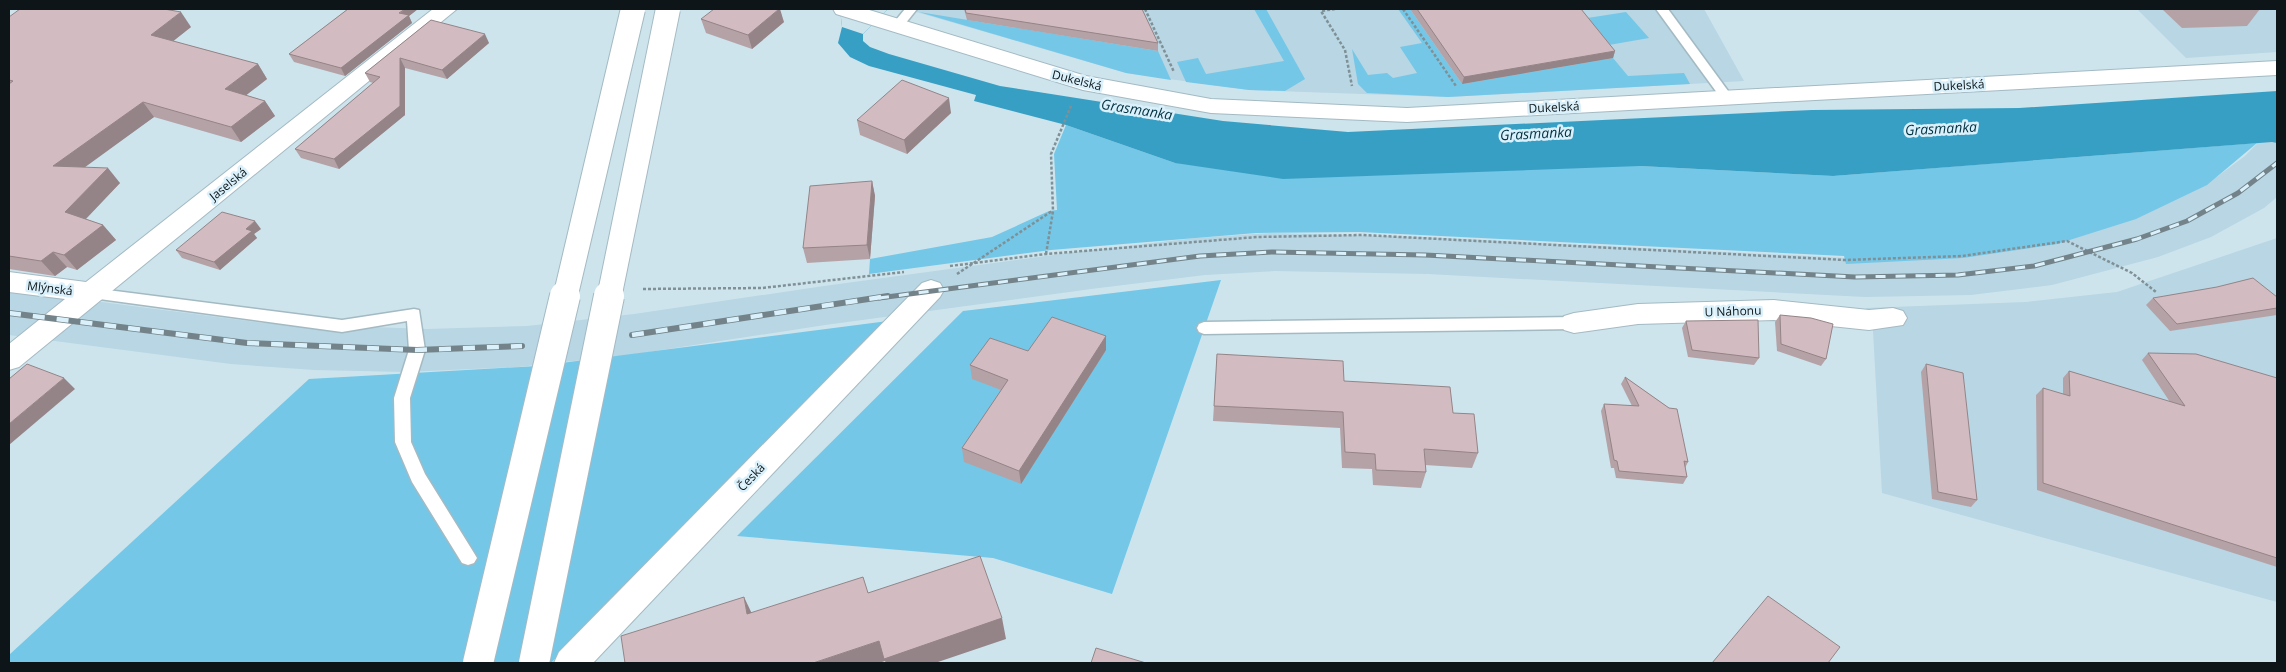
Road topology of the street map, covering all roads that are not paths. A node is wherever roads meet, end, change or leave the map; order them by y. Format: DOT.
graph roads {
  1 [pos="446,9"];
  2 [pos="633,9"];
  3 [pos="668,9"];
  4 [pos="844,9"];
  5 [pos="1662,9"];
  6 [pos="895,18"];
  7 [pos="2277,68"];
  8 [pos="1727,98"];
  9 [pos="938,279"];
  10 [pos="9,282"];
  11 [pos="92,293"];
  12 [pos="1893,318"];
  13 [pos="1574,323"];
  14 [pos="1204,328"];
  15 [pos="9,359"];
  16 [pos="468,558"];
  17 [pos="478,663"];
  18 [pos="534,663"];
  19 [pos="571,663"];
  1 -- 11 [label="main road, Jaselská"];
  2 -- 17 [label="main road, bridge"];
  3 -- 18 [label="main road, bridge"];
  4 -- 6 [label="main road, Dukelská"];
  5 -- 8 [label="lane"];
  6 -- 8 [label="main road, Dukelská"];
  7 -- 8 [label="main road, Dukelská"];
  9 -- 19 [label="main road, Česká"];
  10 -- 11 [label="main road, Mlýnská"];
  11 -- 15 [label="main road, Jaselská"];
  11 -- 16 [label="lane"];
  12 -- 13 [label="main road, U Náhonu"];
  13 -- 14 [label="lane"];
}
